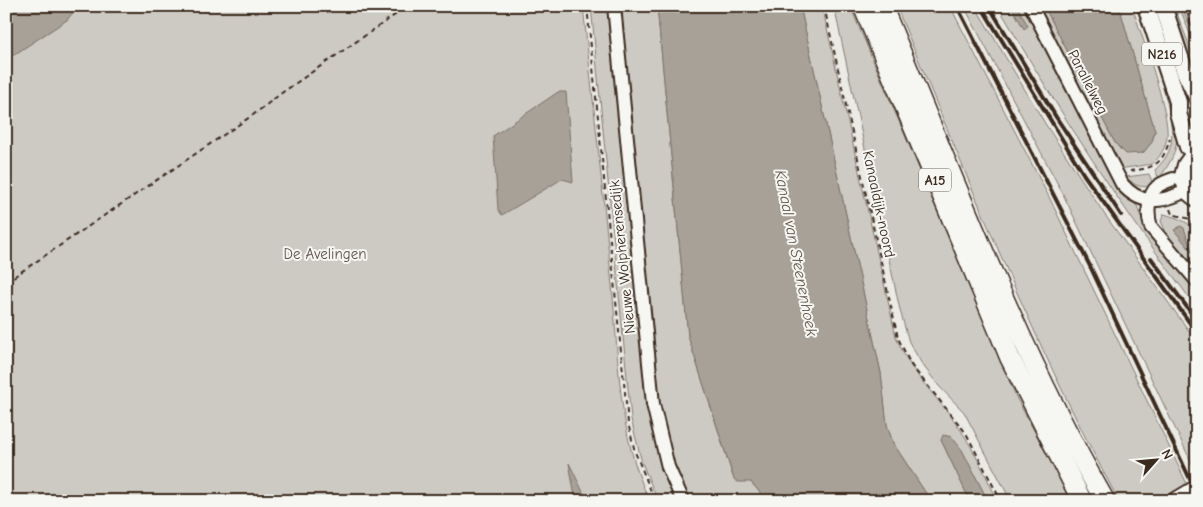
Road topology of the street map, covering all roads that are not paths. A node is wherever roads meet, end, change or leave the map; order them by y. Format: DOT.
graph roads {
  1 [pos="614,6"];
  2 [pos="863,6"];
  3 [pos="882,6"];
  4 [pos="1031,6"];
  5 [pos="1146,6"];
  6 [pos="1163,6"];
  7 [pos="1193,6"];
  8 [pos="1197,21"];
  9 [pos="1197,97"];
  10 [pos="1193,145"];
  11 [pos="1184,191"];
  12 [pos="1151,201"];
  13 [pos="1197,209"];
  14 [pos="1197,281"];
  15 [pos="1197,486"];
  16 [pos="683,501"];
  17 [pos="1082,501"];
  18 [pos="1105,501"];
  19 [pos="1172,501"];
  1 -- 16 [label="street, Nieuwe Wolpherensedijk"];
  2 -- 17 [label="highway, A15"];
  3 -- 18 [label="highway, A15"];
  4 -- 12 [label="street, Parallelweg"];
  5 -- 10 [label="main road, N216"];
  6 -- 9 [label="main road, N216"];
  7 -- 8 [label="street"];
  10 -- 11 [label="main road, N216"];
  11 -- 12 [label="street"];
  11 -- 13 [label="main road"];
  12 -- 14 [label="street"];
  15 -- 19 [label="street"];
}
